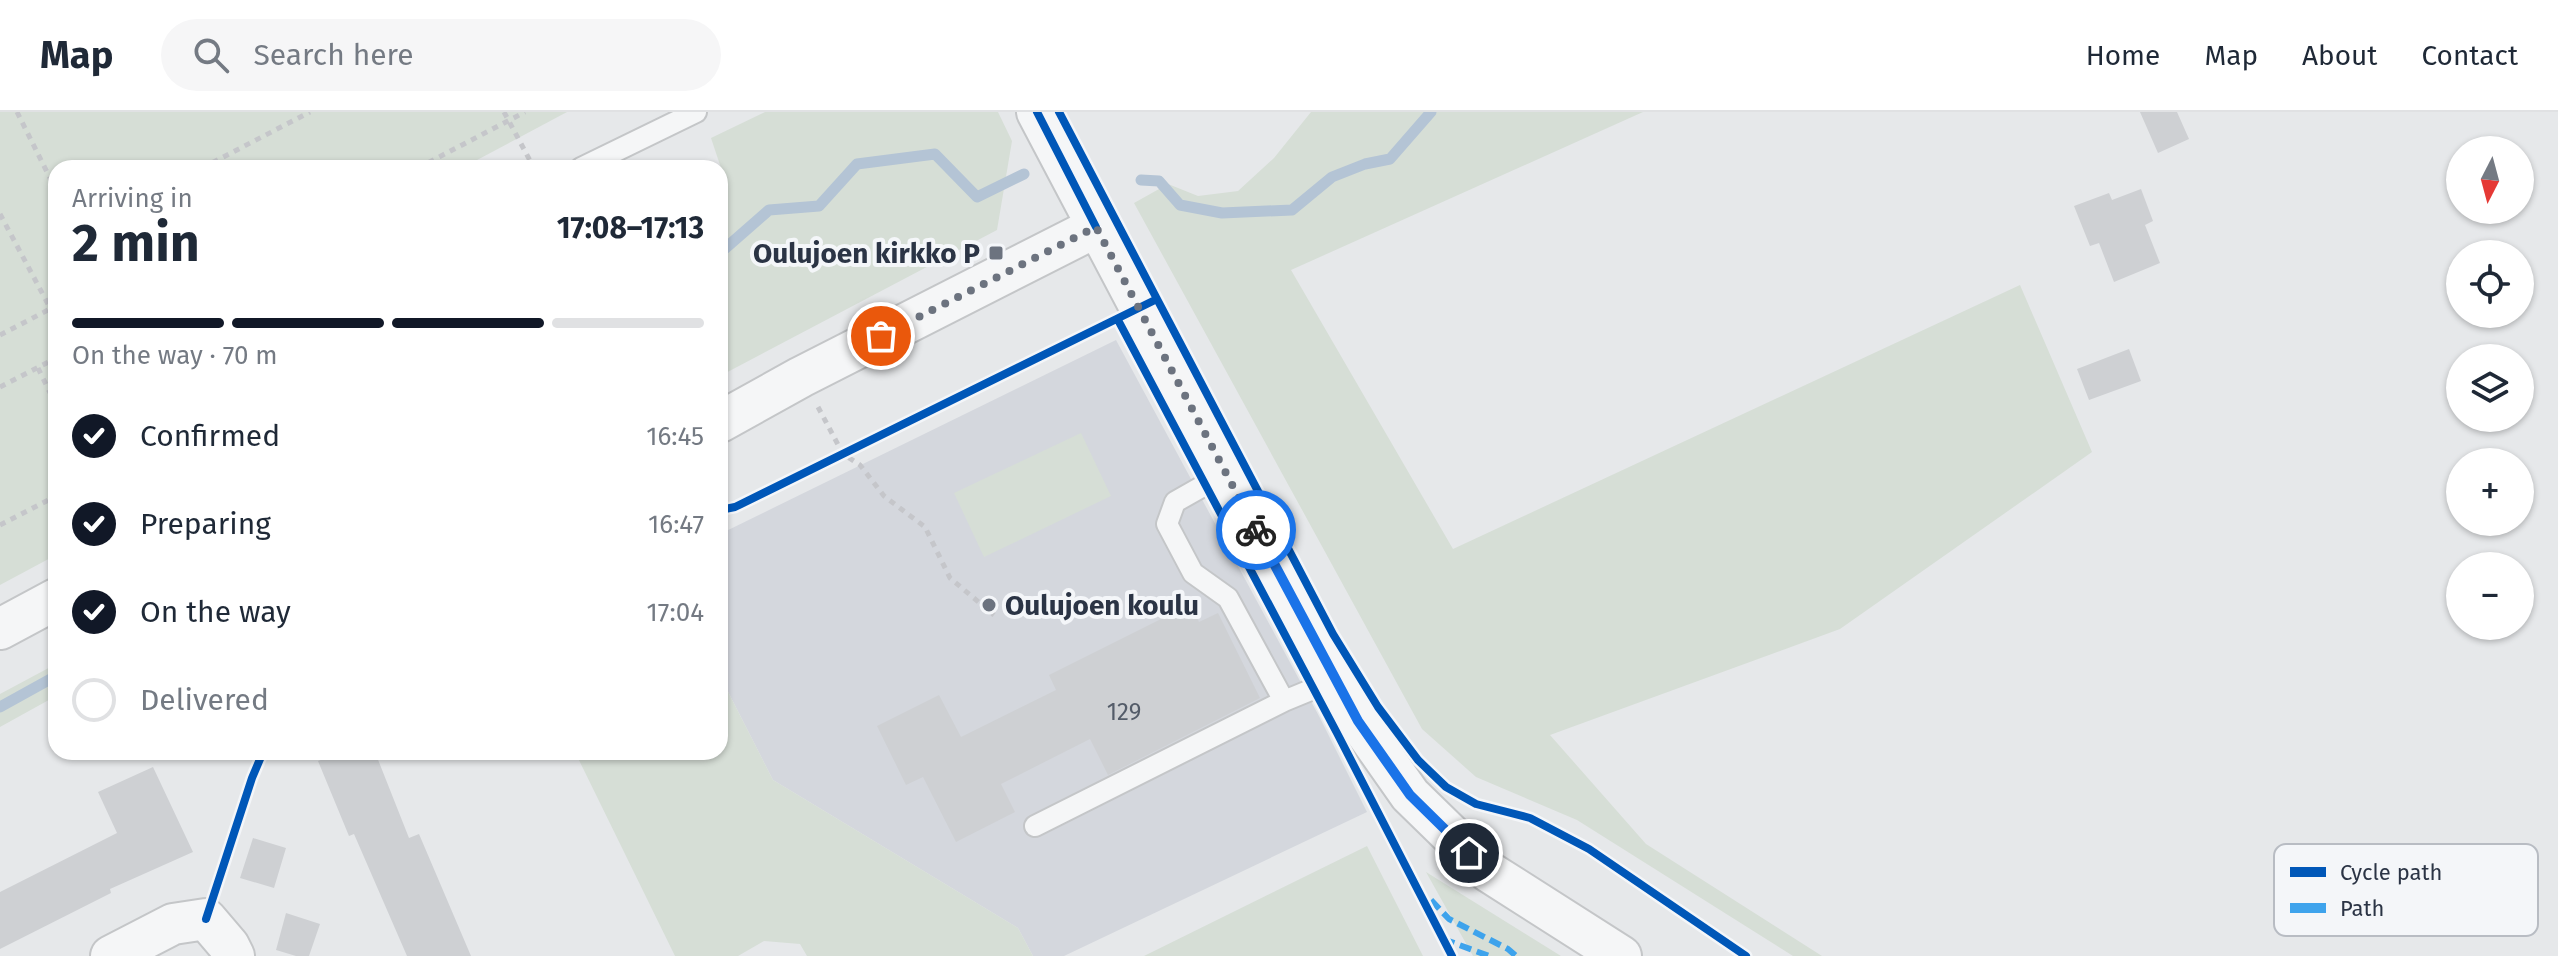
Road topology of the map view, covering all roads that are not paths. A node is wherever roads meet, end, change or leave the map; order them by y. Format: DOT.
graph roads {
  1 [pos="696,112"];
  2 [pos="1037,112"];
  3 [pos="597,160"];
  4 [pos="1096,227"];
  5 [pos="728,418"];
  6 [pos="1226,473"];
  7 [pos="48,603"];
  8 [pos="0,629"];
  9 [pos="1335,680"];
  10 [pos="1284,701"];
  11 [pos="1035,826"];
  12 [pos="111,956"];
  13 [pos="234,956"];
  14 [pos="1621,956"];
  1 -- 3 [label="lane"];
  2 -- 4 [label="street"];
  4 -- 5 [label="street"];
  4 -- 6 [label="street"];
  6 -- 9 [label="street"];
  6 -- 10 [label="lane"];
  7 -- 8 [label="street"];
  9 -- 10 [label="lane"];
  9 -- 14 [label="street"];
  10 -- 11 [label="lane"];
  12 -- 13 [label="street"];
}
